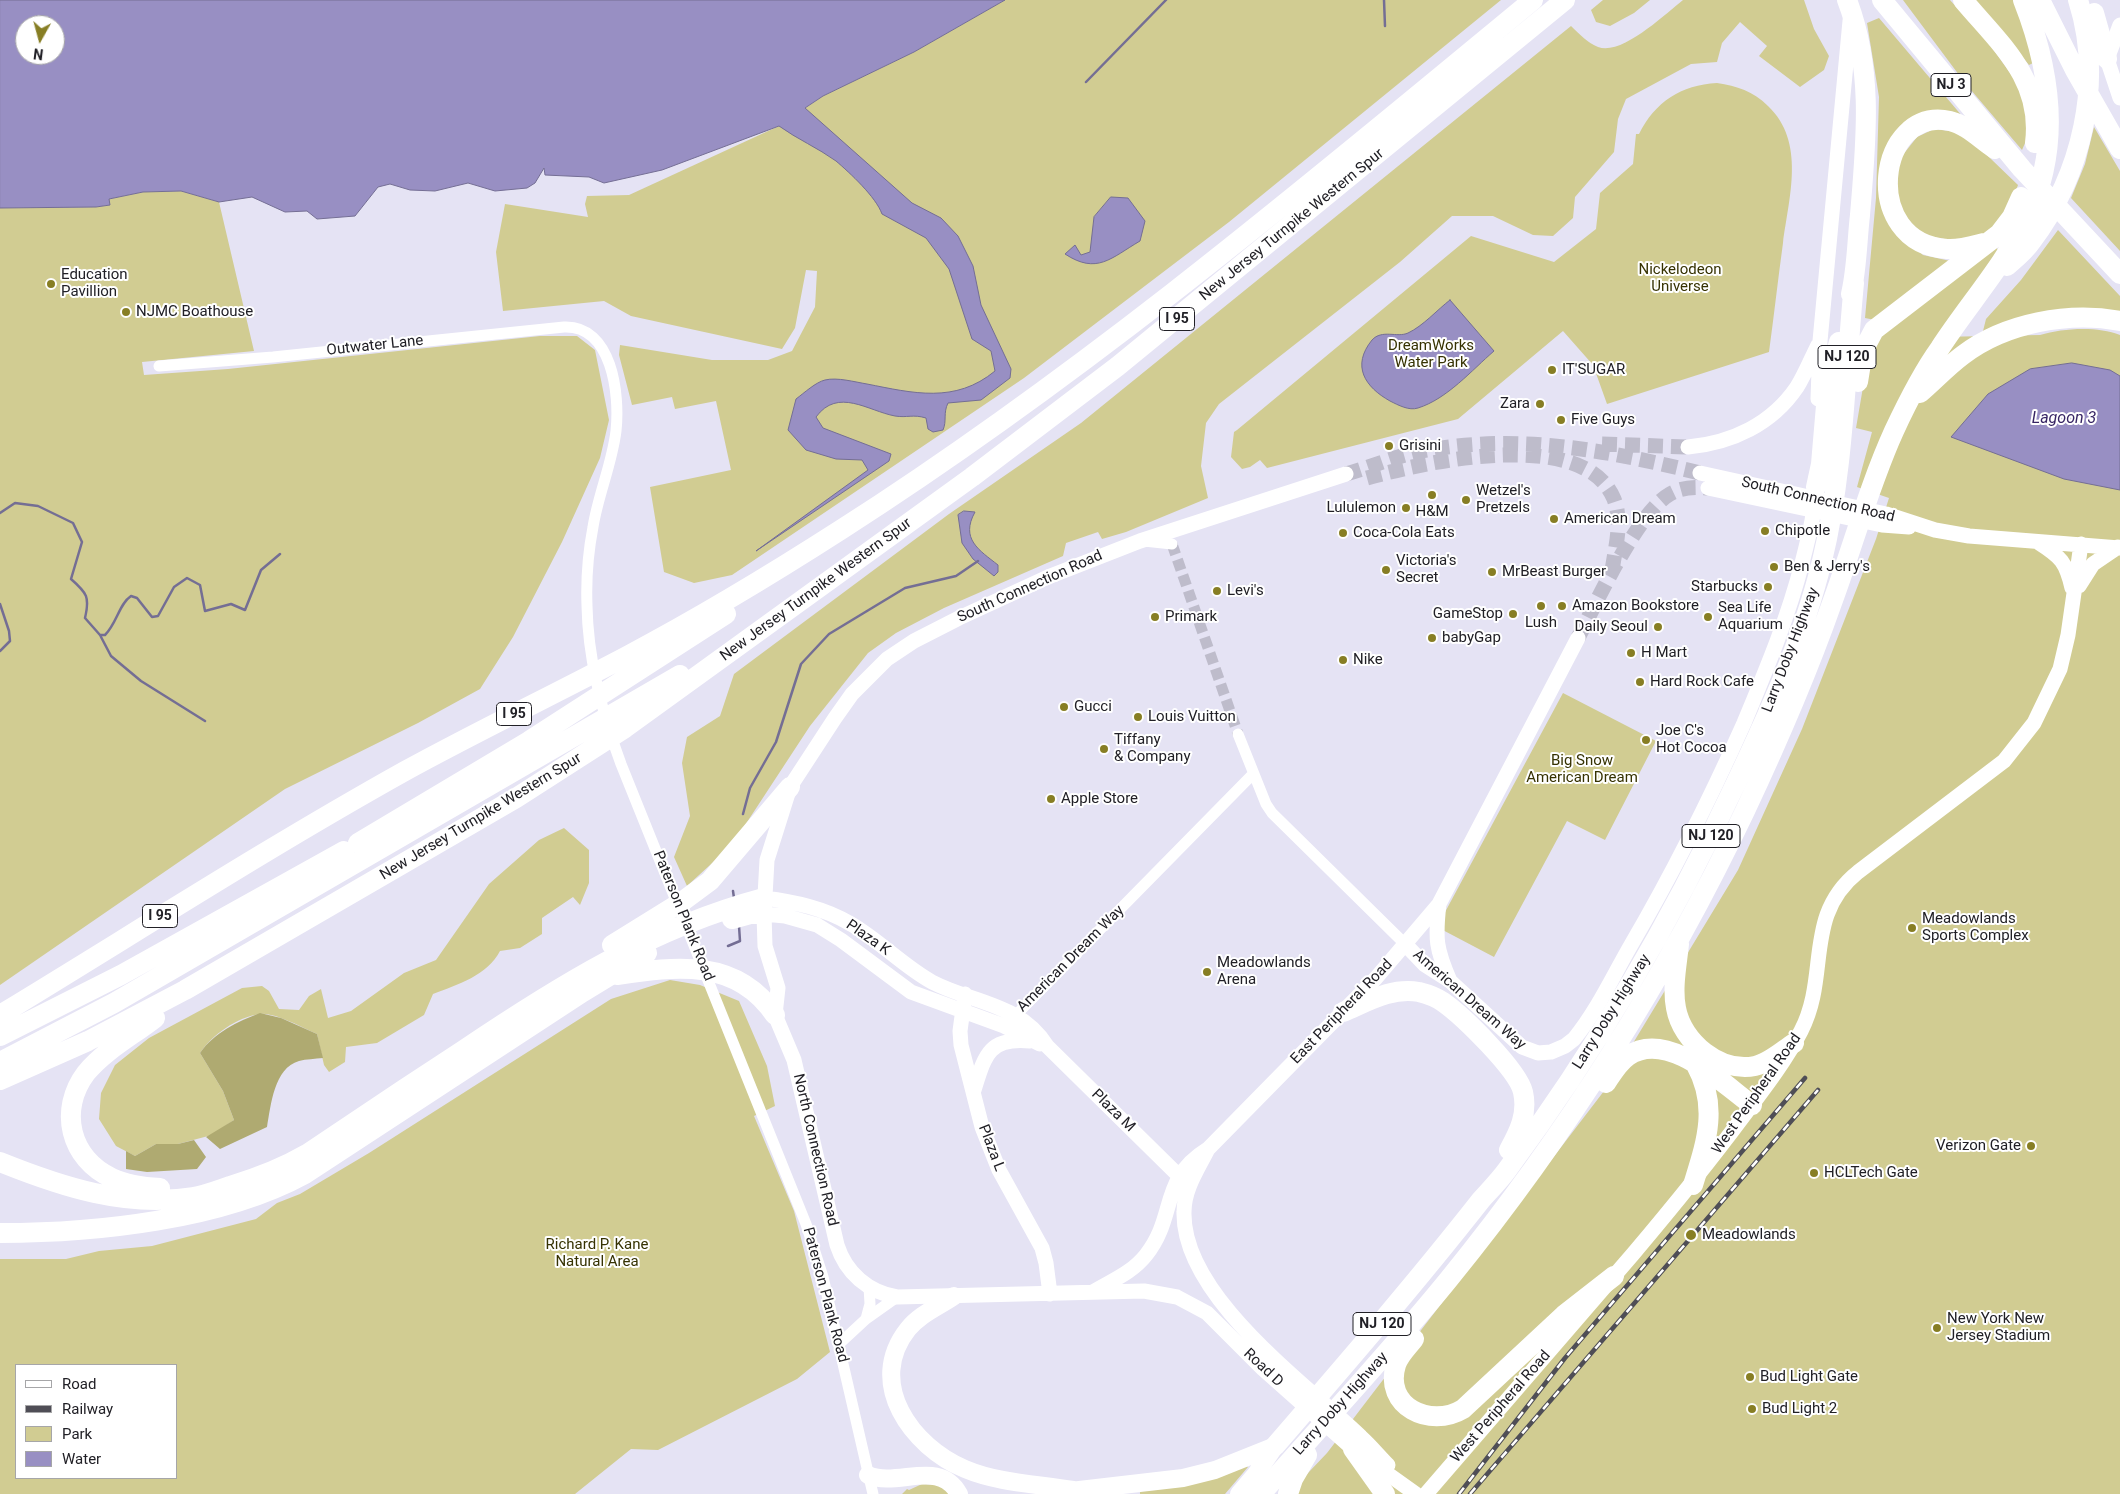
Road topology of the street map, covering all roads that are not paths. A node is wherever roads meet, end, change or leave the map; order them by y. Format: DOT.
graph roads {
  1 [pos="1533,0"];
  2 [pos="1565,0"];
  3 [pos="1847,0"];
  4 [pos="1852,0"];
  5 [pos="1882,0"];
  6 [pos="1962,0"];
  7 [pos="2023,0"];
  8 [pos="2040,0"];
  9 [pos="2078,0"];
  10 [pos="2089,0"];
  11 [pos="2120,25"];
  12 [pos="2107,60"];
  13 [pos="2120,98"];
  14 [pos="2042,136"];
  15 [pos="2120,148"];
  16 [pos="2022,169"];
  17 [pos="2021,230"];
  18 [pos="1988,242"];
  19 [pos="2120,274"];
  20 [pos="1854,283"];
  21 [pos="2120,321"];
  22 [pos="590,333"];
  23 [pos="1820,341"];
  24 [pos="158,366"];
  25 [pos="1908,405"];
  26 [pos="1841,431"];
  27 [pos="1688,447"];
  28 [pos="1700,473"];
  29 [pos="1342,479"];
  30 [pos="1816,487"];
  31 [pos="1708,488"];
  32 [pos="1795,500"];
  33 [pos="1140,541"];
  34 [pos="2039,542"];
  35 [pos="1172,544"];
  36 [pos="2081,544"];
  37 [pos="2119,547"];
  38 [pos="811,549"];
  39 [pos="2074,597"];
  40 [pos="774,620"];
  41 [pos="1578,638"];
  42 [pos="1238,734"];
  43 [pos="1253,774"];
  44 [pos="790,787"];
  45 [pos="1439,904"];
  46 [pos="755,908"];
  47 [pos="726,915"];
  48 [pos="1680,938"];
  49 [pos="1405,944"];
  50 [pos="209,976"];
  51 [pos="607,976"];
  52 [pos="1450,982"];
  53 [pos="965,994"];
  54 [pos="545,996"];
  55 [pos="963,1010"];
  56 [pos="1343,1012"];
  57 [pos="0,1015"];
  58 [pos="775,1015"];
  59 [pos="1015,1016"];
  60 [pos="0,1036"];
  61 [pos="1794,1043"];
  62 [pos="1040,1044"];
  63 [pos="1701,1060"];
  64 [pos="0,1062"];
  65 [pos="0,1080"];
  66 [pos="973,1092"];
  67 [pos="1755,1101"];
  68 [pos="1556,1135"];
  69 [pos="1208,1149"];
  70 [pos="0,1162"];
  71 [pos="1179,1176"];
  72 [pos="237,1184"];
  73 [pos="1693,1185"];
  74 [pos="1483,1198"];
  75 [pos="0,1233"];
  76 [pos="1614,1276"];
  77 [pos="1447,1281"];
  78 [pos="869,1287"];
  79 [pos="1091,1293"];
  80 [pos="1050,1294"];
  81 [pos="954,1296"];
  82 [pos="898,1297"];
  83 [pos="866,1320"];
  84 [pos="839,1344"];
  85 [pos="1282,1377"];
  86 [pos="1352,1393"];
  87 [pos="1358,1443"];
  88 [pos="1275,1446"];
  89 [pos="868,1475"];
  90 [pos="915,1476"];
  91 [pos="1073,1490"];
  92 [pos="873,1494"];
  93 [pos="899,1494"];
  94 [pos="959,1494"];
  95 [pos="1052,1494"];
  96 [pos="1238,1494"];
  97 [pos="1261,1494"];
  98 [pos="1288,1494"];
  99 [pos="1385,1494"];
  100 [pos="1417,1494"];
  101 [pos="1426,1494"];
  1 -- 38 [label="highway, New Jersey Turnpike Western Spur / I 95"];
  2 -- 40 [label="highway, New Jersey Turnpike Western Spur / I 95"];
  3 -- 20 [label="highway, NJ 120"];
  4 -- 23 [label="street, American Dream Way"];
  5 -- 16 [label="highway, NJ 3"];
  6 -- 14 [label="highway"];
  7 -- 14 [label="highway"];
  8 -- 15 [label="highway"];
  9 -- 17 [label="highway"];
  10 -- 12 [label="highway"];
  11 -- 12 [label="street"];
  12 -- 13 [label="street"];
  14 -- 17 [label="highway"];
  16 -- 18 [label="highway"];
  16 -- 19 [label="highway, NJ 3"];
  17 -- 18 [label="highway"];
  17 -- 25 [label="highway, Larry Doby Highway / NJ 120"];
  18 -- 26 [label="highway"];
  20 -- 26 [label="highway, Larry Doby Highway / NJ 120"];
  20 -- 30 [label="highway"];
  21 -- 25 [label="highway"];
  22 -- 24 [label="street, Outwater Lane"];
  22 -- 84 [label="street, Paterson Plank Road"];
  23 -- 27 [label="street"];
  23 -- 30 [label="street, American Dream Way"];
  25 -- 48 [label="highway, Larry Doby Highway / NJ 120"];
  26 -- 74 [label="highway, Larry Doby Highway / NJ 120"];
  28 -- 32 [label="street, South Connection Road"];
  29 -- 33 [label="street, South Connection Road"];
  30 -- 52 [label="street, American Dream Way"];
  31 -- 32 [label="street, South Connection Road"];
  32 -- 34 [label="street, South Connection Road"];
  33 -- 35 [label="street"];
  33 -- 44 [label="street, South Connection Road"];
  34 -- 36 [label="street, South Connection Road"];
  34 -- 39 [label="street"];
  36 -- 37 [label="street, South Connection Road"];
  36 -- 39 [label="street, West Peripheral Road"];
  37 -- 39 [label="street"];
  38 -- 57 [label="highway, New Jersey Turnpike Western Spur / I 95"];
  38 -- 60 [label="highway"];
  39 -- 61 [label="street, West Peripheral Road"];
  40 -- 50 [label="highway, New Jersey Turnpike Western Spur / I 95"];
  40 -- 64 [label="highway"];
  41 -- 45 [label="street, East Peripheral Road"];
  42 -- 43 [label="street, American Dream Way"];
  43 -- 49 [label="street, American Dream Way"];
  43 -- 59 [label="street, American Dream Way"];
  44 -- 46 [label="street, North Connection Road"];
  44 -- 54 [label="highway"];
  45 -- 49 [label="street, East Peripheral Road"];
  45 -- 52 [label="street"];
  46 -- 47 [label="highway"];
  46 -- 53 [label="street, Plaza K"];
  46 -- 55 [label="street, Plaza K"];
  46 -- 58 [label="street, North Connection Road"];
  47 -- 51 [label="highway"];
  47 -- 54 [label="highway"];
  48 -- 63 [label="highway"];
  48 -- 68 [label="highway, Larry Doby Highway / NJ 120"];
  49 -- 52 [label="street, American Dream Way"];
  49 -- 56 [label="street, East Peripheral Road"];
  50 -- 65 [label="highway, New Jersey Turnpike Western Spur / I 95"];
  50 -- 72 [label="highway"];
  51 -- 58 [label="highway"];
  51 -- 75 [label="highway"];
  53 -- 55 [label="street, Plaza L"];
  53 -- 59 [label="street, Plaza M"];
  54 -- 72 [label="highway"];
  55 -- 62 [label="street, Plaza M"];
  55 -- 66 [label="street, Plaza L"];
  56 -- 69 [label="street, East Peripheral Road"];
  56 -- 74 [label="highway"];
  58 -- 78 [label="street, North Connection Road"];
  59 -- 62 [label="street, Plaza M"];
  61 -- 63 [label="highway"];
  61 -- 67 [label="street, West Peripheral Road"];
  62 -- 66 [label="street"];
  62 -- 71 [label="street, Plaza M"];
  63 -- 67 [label="highway"];
  63 -- 68 [label="highway"];
  63 -- 73 [label="highway"];
  66 -- 80 [label="street, Plaza L"];
  67 -- 73 [label="street, West Peripheral Road"];
  68 -- 77 [label="highway, Larry Doby Highway / NJ 120"];
  69 -- 71 [label="street, East Peripheral Road"];
  69 -- 85 [label="street, Road D"];
  70 -- 72 [label="highway"];
  71 -- 79 [label="street, East Peripheral Road"];
  73 -- 76 [label="street, West Peripheral Road"];
  74 -- 88 [label="highway, Larry Doby Highway / NJ 120"];
  76 -- 77 [label="highway"];
  76 -- 101 [label="street, West Peripheral Road"];
  77 -- 86 [label="highway, Larry Doby Highway / NJ 120"];
  78 -- 82 [label="street, North Connection Road"];
  78 -- 83 [label="street"];
  79 -- 80 [label="street, North Connection Road"];
  79 -- 85 [label="street, Road D"];
  80 -- 81 [label="street, North Connection Road"];
  81 -- 82 [label="street, North Connection Road"];
  81 -- 91 [label="main road"];
  82 -- 83 [label="street"];
  83 -- 84 [label="street"];
  84 -- 89 [label="street, Paterson Plank Road"];
  85 -- 87 [label="street, Road D"];
  86 -- 97 [label="highway, Larry Doby Highway / NJ 120"];
  86 -- 98 [label="highway"];
  87 -- 99 [label="highway"];
  87 -- 100 [label="street, Road D"];
  88 -- 91 [label="main road, Larry Doby Highway / NJ 120"];
  88 -- 96 [label="main road"];
  89 -- 90 [label="main road"];
  89 -- 92 [label="street, Paterson Plank Road"];
  90 -- 93 [label="main road"];
  90 -- 94 [label="main road"];
  91 -- 95 [label="main road, Larry Doby Highway / NJ 120"];
}
